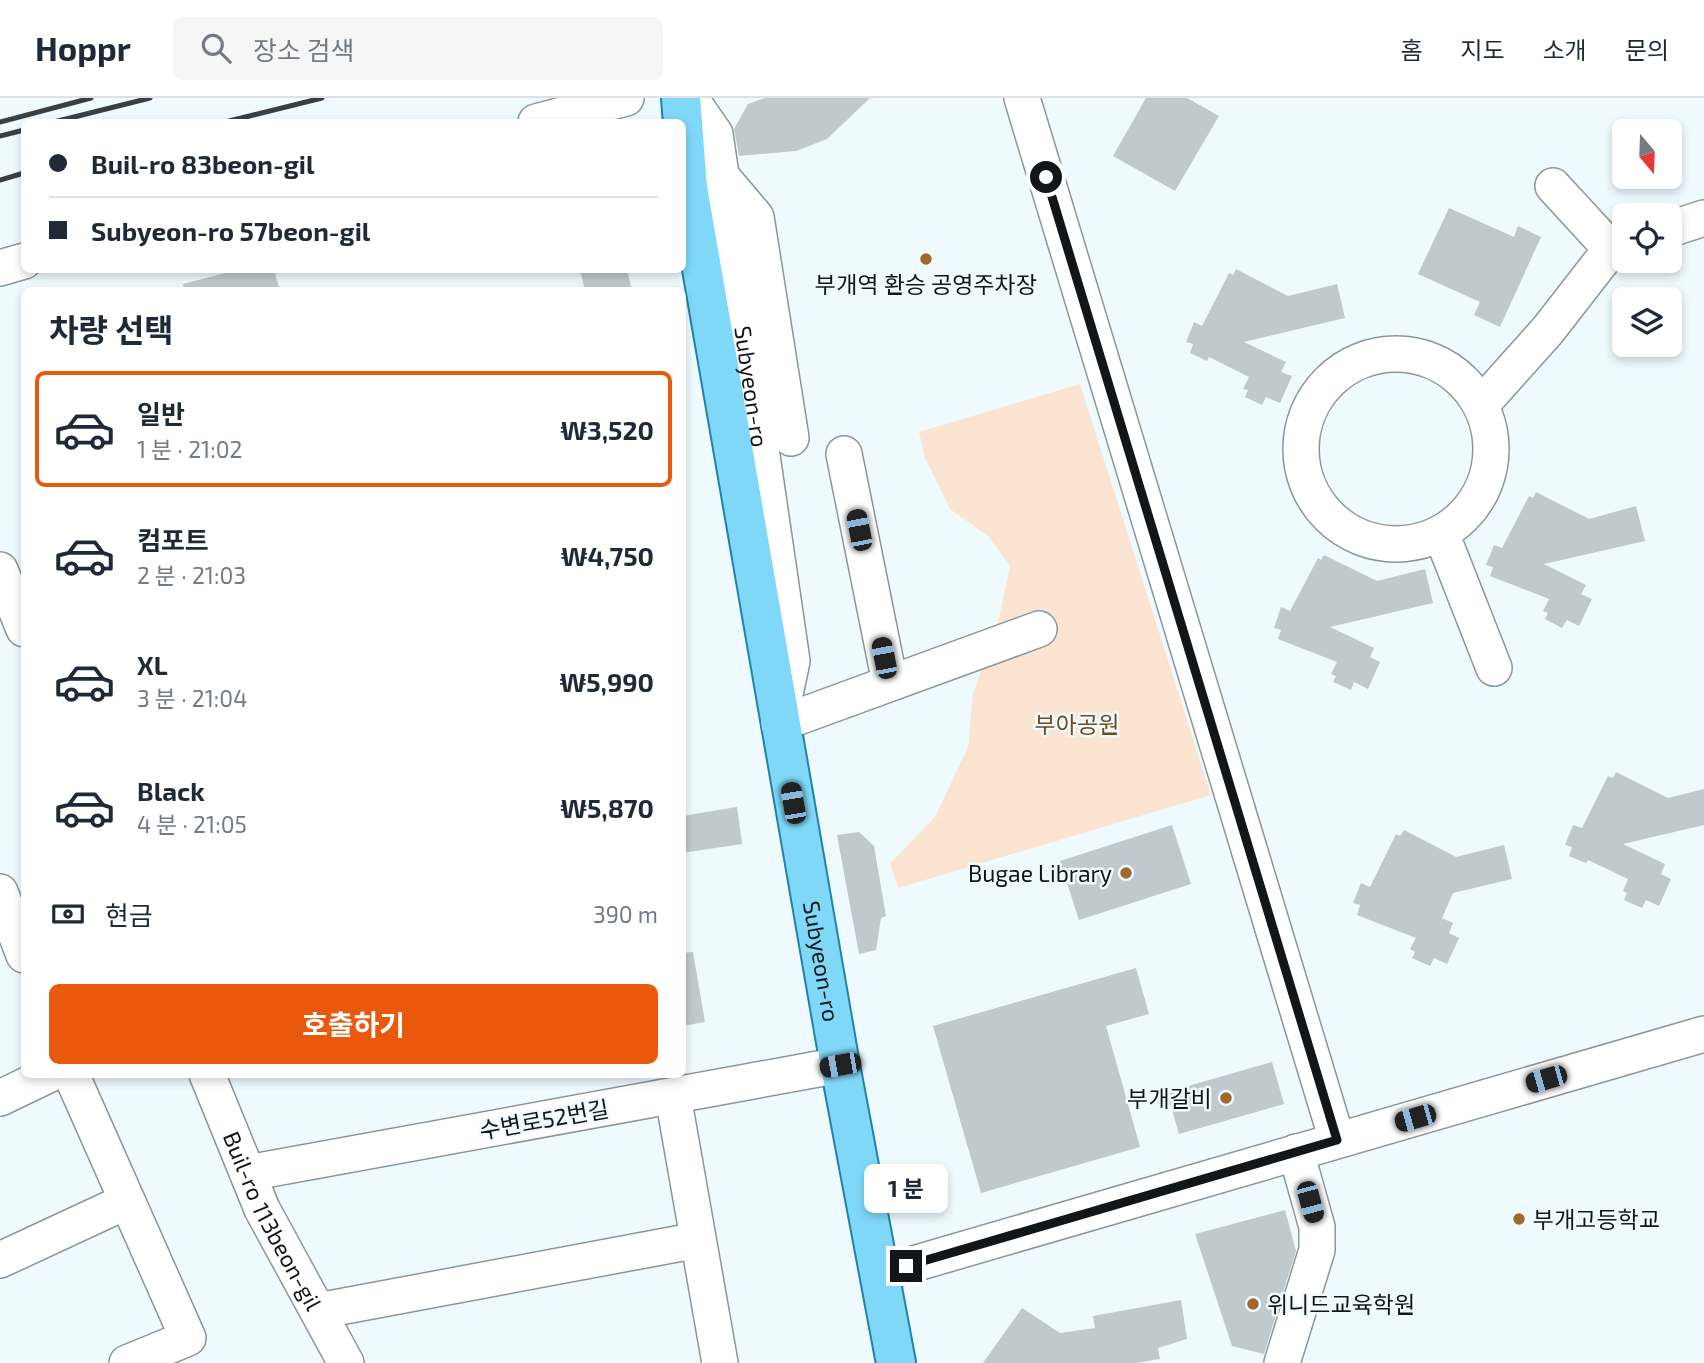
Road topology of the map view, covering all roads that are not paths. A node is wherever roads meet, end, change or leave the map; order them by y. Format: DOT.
graph roads {
  1 [pos="626,98"];
  2 [pos="678,98"];
  3 [pos="690,98"];
  4 [pos="1022,98"];
  5 [pos="547,119"];
  6 [pos="670,119"];
  7 [pos="680,119"];
  8 [pos="686,170"];
  9 [pos="722,177"];
  10 [pos="1553,186"];
  11 [pos="1704,218"];
  12 [pos="1682,225"];
  13 [pos="1612,242"];
  14 [pos="1612,253"];
  15 [pos="21,262"];
  16 [pos="0,268"];
  17 [pos="686,270"];
  18 [pos="1481,405"];
  19 [pos="791,438"];
  20 [pos="845,454"];
  21 [pos="1441,533"];
  22 [pos="1039,629"];
  23 [pos="1494,668"];
  24 [pos="890,684"];
  25 [pos="776,706"];
  26 [pos="4,914"];
  27 [pos="21,950"];
  28 [pos="1704,1034"];
  29 [pos="840,1065"];
  30 [pos="42,1078"];
  31 [pos="73,1078"];
  32 [pos="209,1078"];
  33 [pos="673,1096"];
  34 [pos="0,1098"];
  35 [pos="1337,1140"];
  36 [pos="1296,1152"];
  37 [pos="248,1173"];
  38 [pos="127,1201"];
  39 [pos="698,1240"];
  40 [pos="0,1260"];
  41 [pos="879,1274"];
  42 [pos="318,1311"];
  43 [pos="127,1363"];
  44 [pos="346,1363"];
  45 [pos="720,1363"];
  46 [pos="896,1363"];
  47 [pos="1282,1363"];
  1 -- 5 [label="street"];
  2 -- 6 [label="street, Subyeon-ro"];
  2 -- 7 [label="main road, Subyeon-ro"];
  3 -- 9 [label="street, Subyeon-ro"];
  4 -- 35 [label="street"];
  8 -- 25 [label="main road, Subyeon-ro"];
  9 -- 19 [label="street"];
  9 -- 25 [label="street, Subyeon-ro"];
  10 -- 13 [label="street"];
  11 -- 12 [label="street"];
  14 -- 18 [label="street"];
  15 -- 16 [label="street"];
  17 -- 25 [label="street, Subyeon-ro"];
  18 -- 21 [label="street"];
  18 -- 21 [label="street"];
  20 -- 24 [label="street"];
  21 -- 23 [label="street"];
  22 -- 24 [label="street"];
  24 -- 25 [label="street"];
  25 -- 29 [label="main road, Subyeon-ro"];
  26 -- 27 [label="street"];
  28 -- 35 [label="street"];
  29 -- 33 [label="street, 수변로52번길"];
  29 -- 41 [label="main road, Subyeon-ro"];
  30 -- 34 [label="street"];
  31 -- 38 [label="street"];
  32 -- 37 [label="street, Buil-ro 113beon-gil"];
  33 -- 37 [label="street, 수변로52번길"];
  33 -- 39 [label="street"];
  35 -- 36 [label="street"];
  36 -- 41 [label="street"];
  36 -- 47 [label="street"];
  37 -- 42 [label="street, Buil-ro 113beon-gil"];
  38 -- 40 [label="street"];
  38 -- 43 [label="street"];
  39 -- 42 [label="street"];
  39 -- 45 [label="street"];
  41 -- 46 [label="main road, Subyeon-ro"];
  42 -- 44 [label="street, Buil-ro 113beon-gil"];
}
